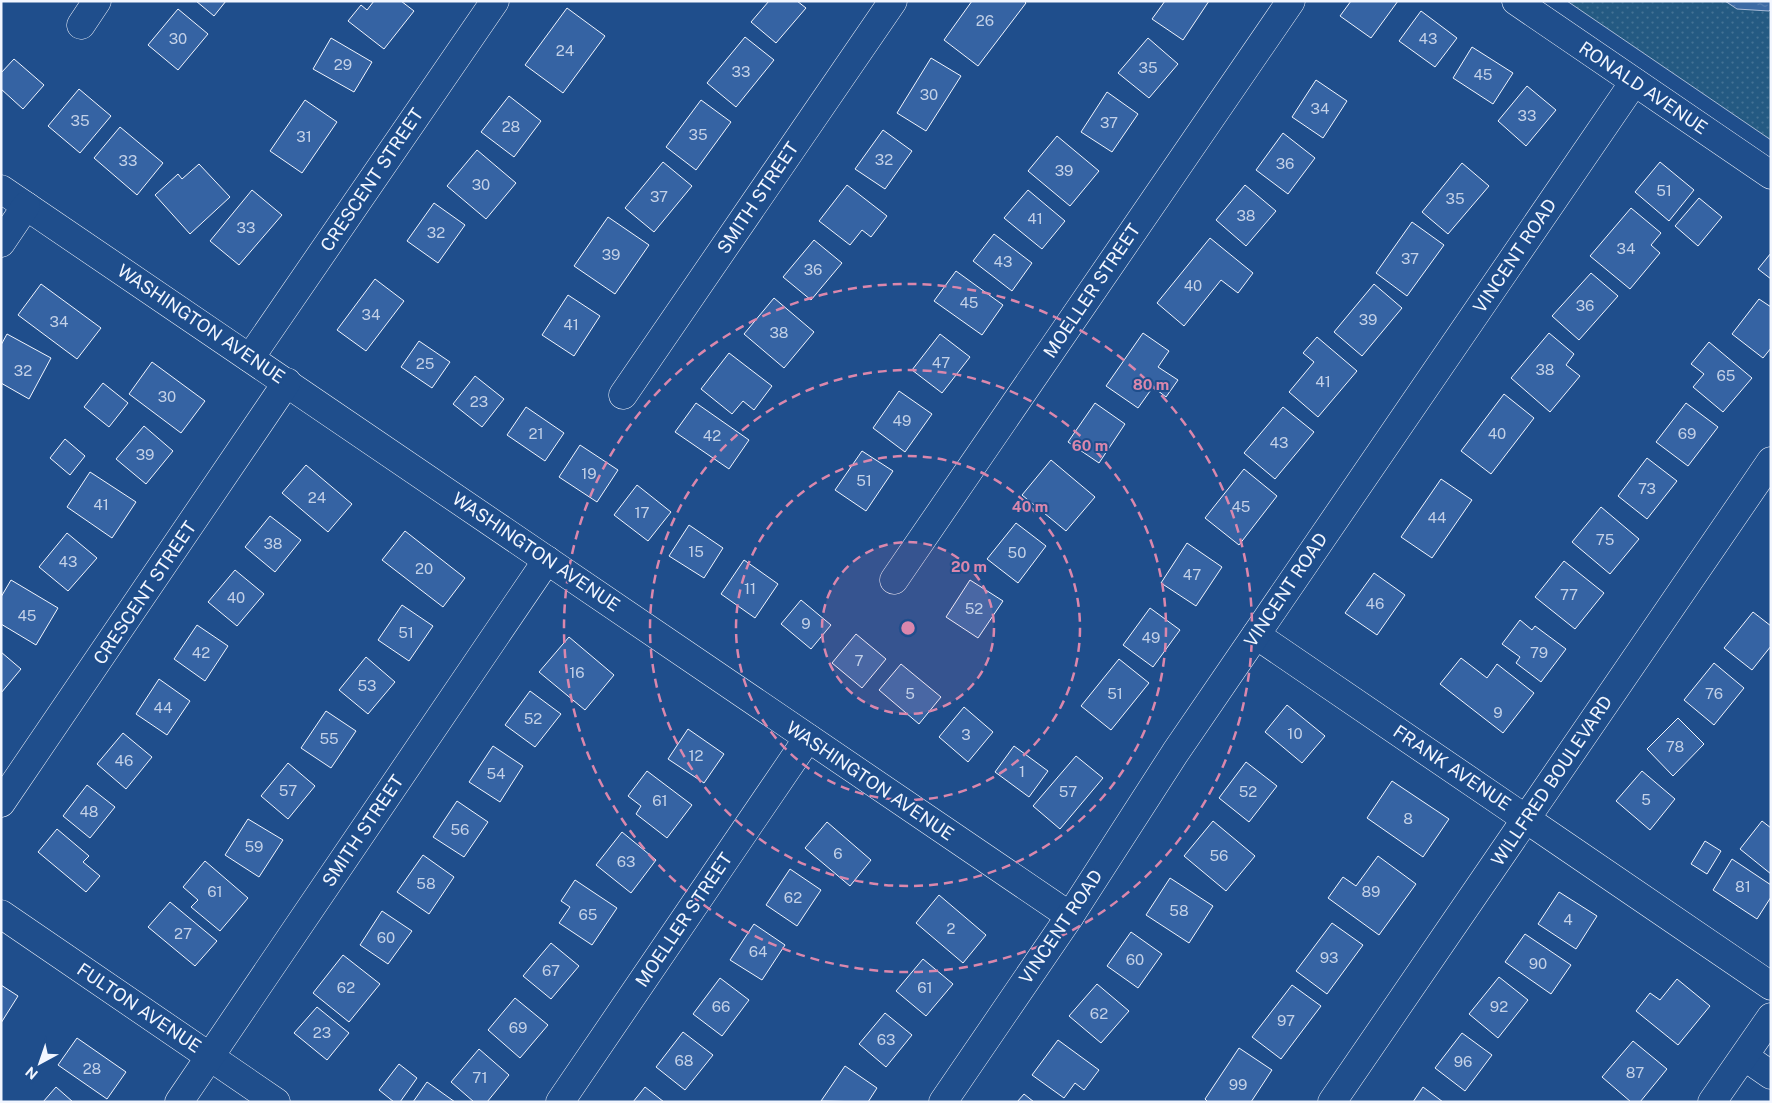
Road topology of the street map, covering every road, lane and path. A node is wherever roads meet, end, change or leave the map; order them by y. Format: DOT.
graph roads {
  1 [pos="97,1"];
  2 [pos="495,1"];
  3 [pos="893,1"];
  4 [pos="1291,1"];
  5 [pos="1516,1"];
  6 [pos="81,24"];
  7 [pos="1634,82"];
  8 [pos="1771,175"];
  9 [pos="1,189"];
  10 [pos="26,206"];
  11 [pos="1,243"];
  12 [pos="250,358"];
  13 [pos="287,382"];
  14 [pos="623,395"];
  15 [pos="1771,461"];
  16 [pos="547,560"];
  17 [pos="894,580"];
  18 [pos="1256,635"];
  19 [pos="808,738"];
  20 [pos="1,804"];
  21 [pos="1526,818"];
  22 [pos="1,914"];
  23 [pos="1070,916"];
  24 [pos="1771,986"];
  25 [pos="1771,1017"];
  26 [pos="210,1056"];
  27 [pos="1745,1057"];
  28 [pos="1771,1075"];
  29 [pos="179,1102"];
  30 [pos="276,1102"];
  31 [pos="560,1102"];
  32 [pos="943,1102"];
  33 [pos="1332,1102"];
  34 [pos="1712,1102"];
  1 -- 6 [label="street"];
  2 -- 12 [label="street, CRESCENT STREET"];
  3 -- 14 [label="street, SMITH STREET"];
  4 -- 17 [label="street, MOELLER STREET"];
  5 -- 7 [label="street, RONALD AVENUE"];
  7 -- 8 [label="street, RONALD AVENUE"];
  7 -- 18 [label="street, VINCENT ROAD"];
  9 -- 10 [label="street, WASHINGTON AVENUE"];
  10 -- 11 [label="street"];
  10 -- 12 [label="street, WASHINGTON AVENUE"];
  12 -- 13 [label="street, WASHINGTON AVENUE"];
  13 -- 16 [label="street, WASHINGTON AVENUE"];
  13 -- 20 [label="street, CRESCENT STREET"];
  15 -- 21 [label="street, WILLFRED BOULEVARD"];
  16 -- 19 [label="street, WASHINGTON AVENUE"];
  16 -- 26 [label="street, SMITH STREET"];
  18 -- 21 [label="street, FRANK AVENUE"];
  18 -- 23 [label="street, VINCENT ROAD"];
  19 -- 23 [label="street, WASHINGTON AVENUE"];
  19 -- 31 [label="street, MOELLER STREET"];
  21 -- 24 [label="street, FRANK AVENUE"];
  21 -- 33 [label="street, WILLFRED BOULEVARD"];
  22 -- 26 [label="street, FULTON AVENUE"];
  23 -- 32 [label="street, VINCENT ROAD"];
  25 -- 27 [label="street"];
  26 -- 29 [label="street, SMITH STREET"];
  26 -- 30 [label="street, FULTON AVENUE"];
  27 -- 28 [label="street"];
  27 -- 34 [label="street"];
}
